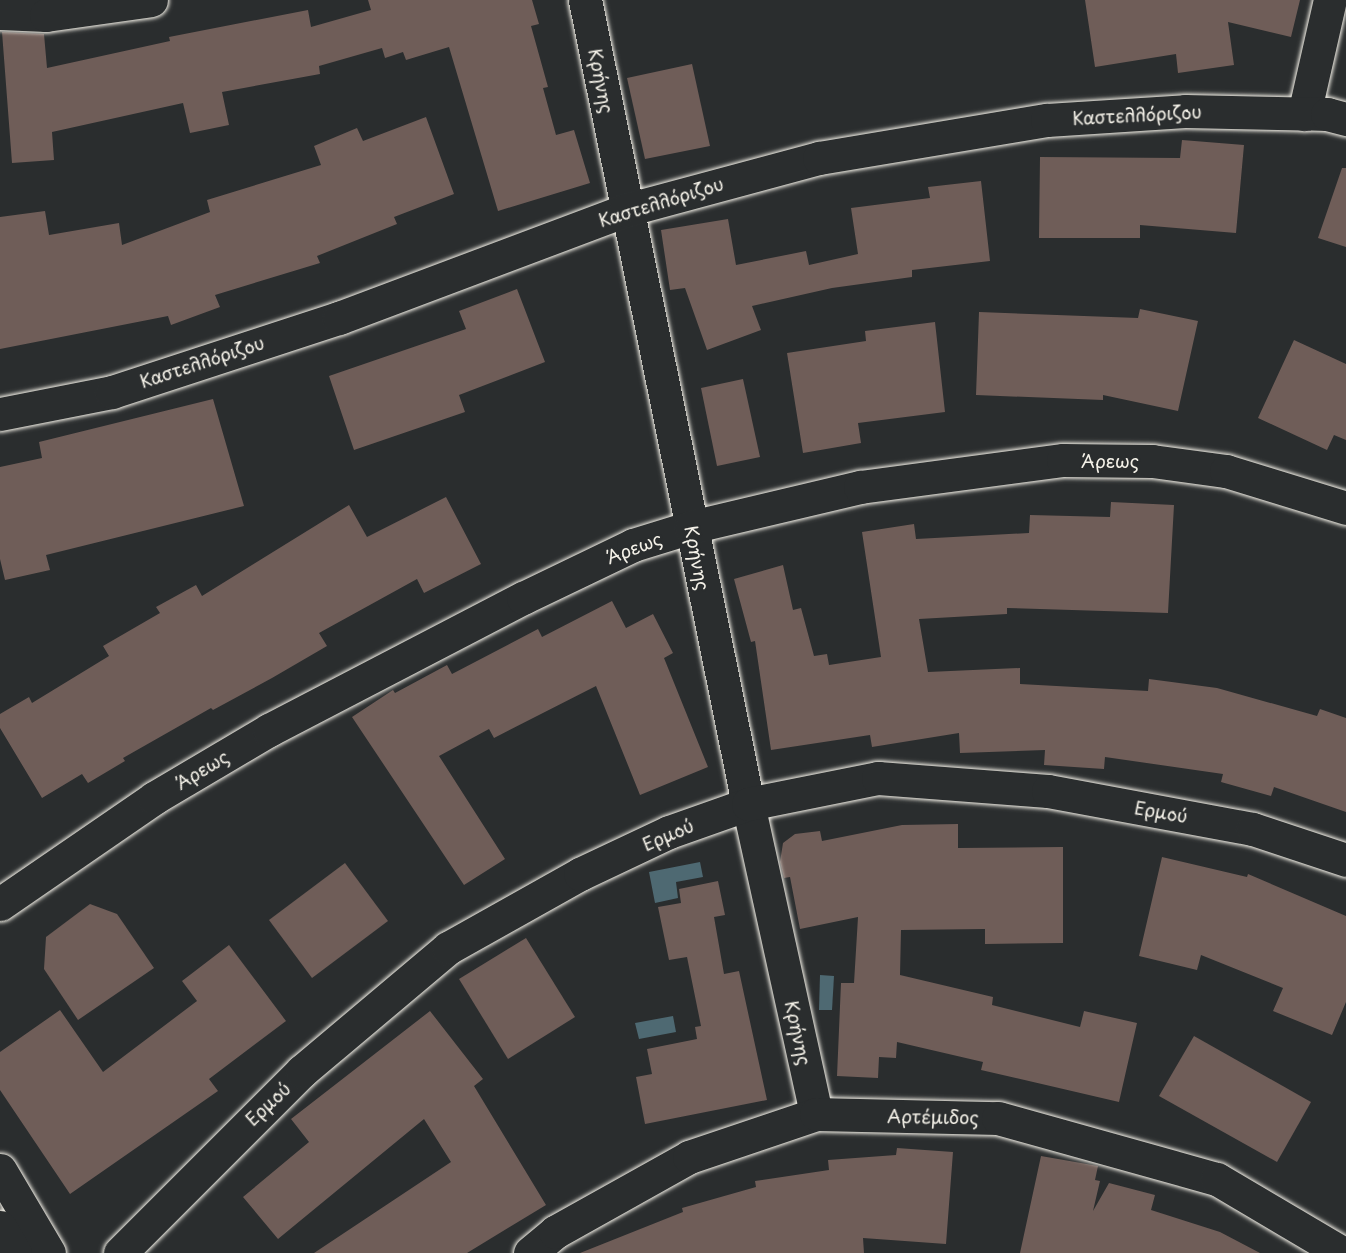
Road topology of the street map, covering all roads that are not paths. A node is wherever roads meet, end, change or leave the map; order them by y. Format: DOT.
graph roads {
  1 [pos="151,0"];
  2 [pos="585,0"];
  3 [pos="1330,0"];
  4 [pos="0,13"];
  5 [pos="1304,114"];
  6 [pos="1346,118"];
  7 [pos="626,210"];
  8 [pos="0,414"];
  9 [pos="1346,508"];
  10 [pos="691,527"];
  11 [pos="747,804"];
  12 [pos="1346,860"];
  13 [pos="0,904"];
  14 [pos="816,1114"];
  15 [pos="3,1183"];
  16 [pos="0,1227"];
  17 [pos="15,1253"];
  18 [pos="49,1253"];
  19 [pos="120,1253"];
  20 [pos="530,1253"];
  21 [pos="1342,1253"];
  1 -- 4 [label="street"];
  2 -- 7 [label="street, Κρήνης"];
  3 -- 5 [label="street"];
  5 -- 6 [label="street, Καστελλόριζου"];
  5 -- 7 [label="street, Καστελλόριζου"];
  7 -- 8 [label="street, Καστελλόριζου"];
  7 -- 10 [label="street, Κρήνης"];
  9 -- 10 [label="street, Άρεως"];
  10 -- 11 [label="street, Κρήνης"];
  10 -- 13 [label="street, Άρεως"];
  11 -- 12 [label="street, Ερμού"];
  11 -- 14 [label="street, Κρήνης"];
  11 -- 19 [label="street, Ερμού"];
  14 -- 20 [label="street, Αρτέμιδος"];
  14 -- 21 [label="street, Αρτέμιδος"];
  15 -- 18 [label="street"];
  16 -- 17 [label="street"];
}
